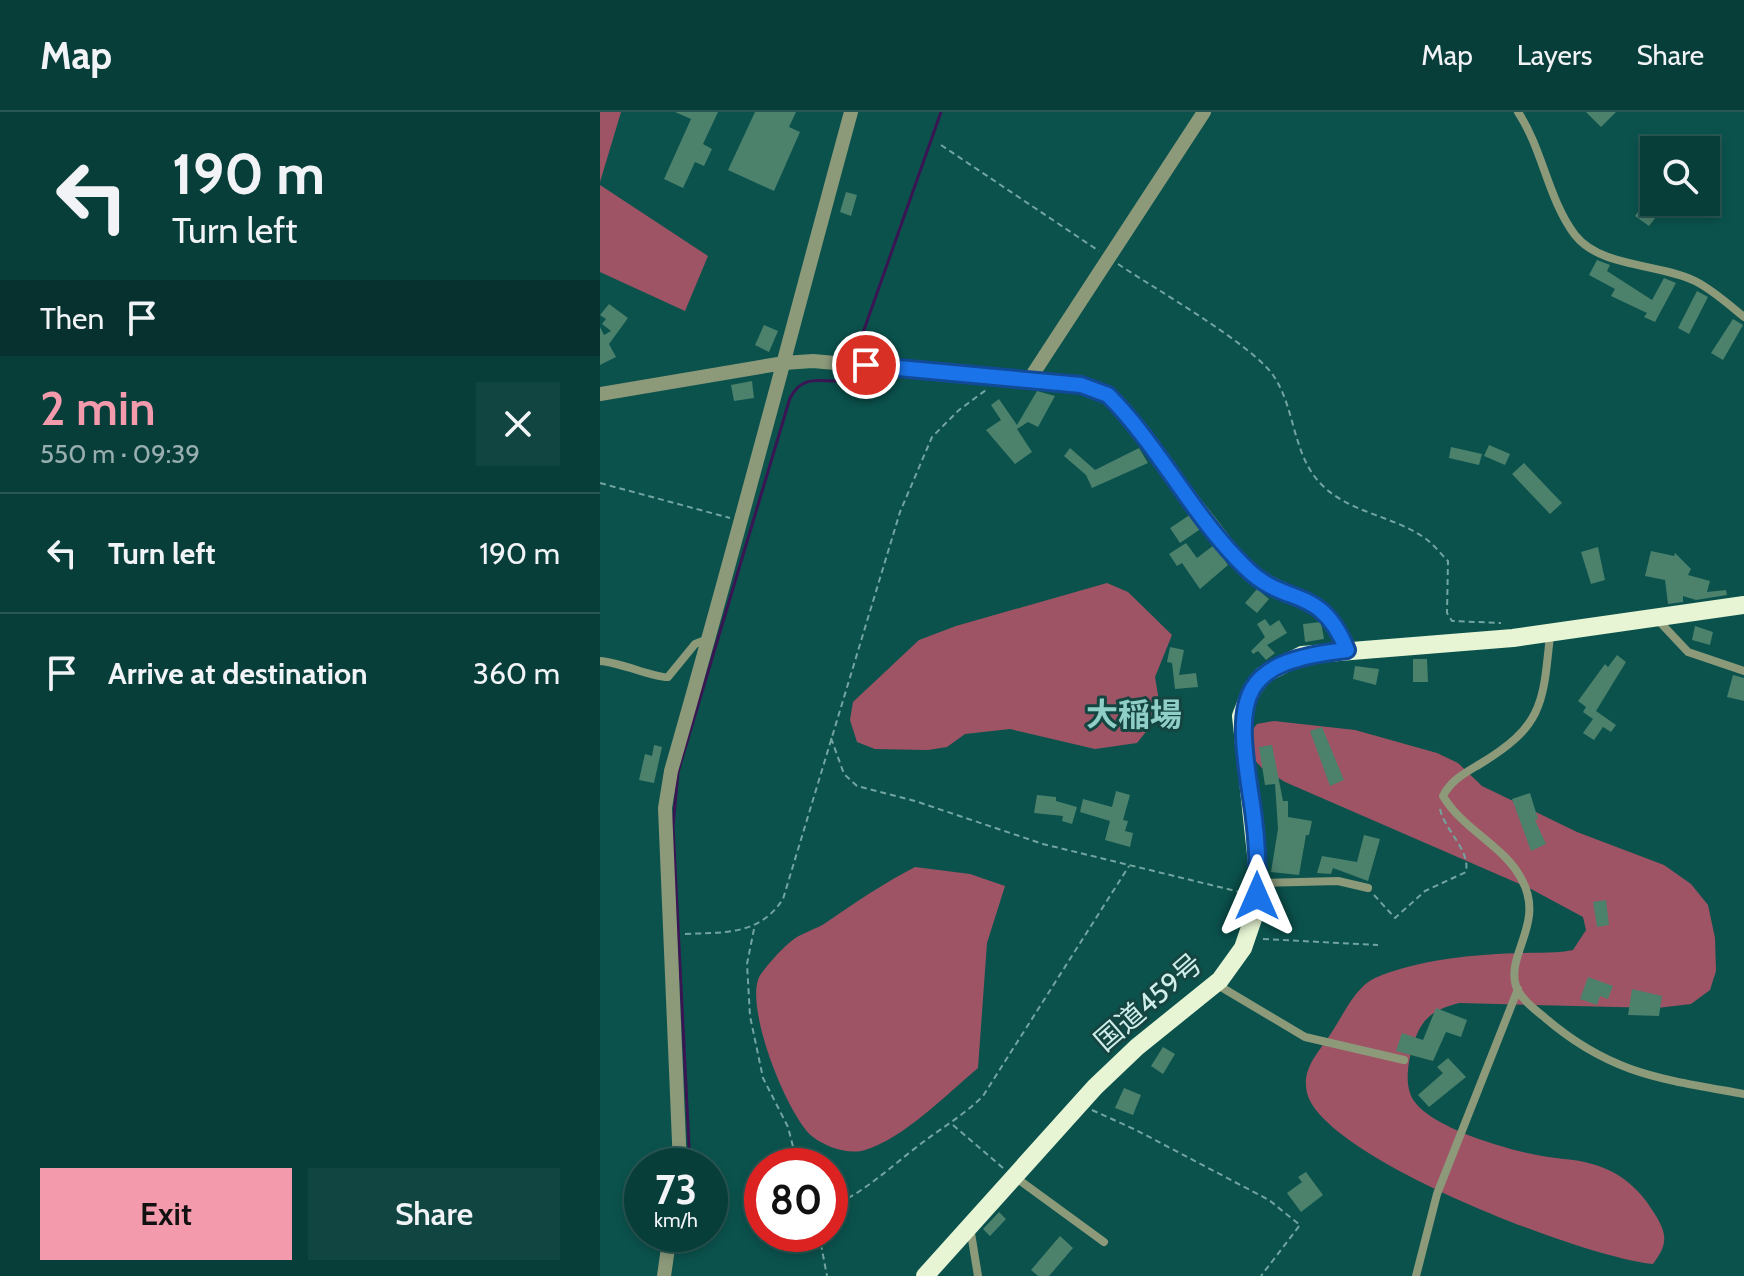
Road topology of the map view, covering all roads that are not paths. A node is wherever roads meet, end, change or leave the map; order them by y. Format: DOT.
graph roads {
  1 [pos="851,112"];
  2 [pos="1204,112"];
  3 [pos="1518,112"];
  4 [pos="1744,317"];
  5 [pos="784,363"];
  6 [pos="1029,380"];
  7 [pos="600,394"];
  8 [pos="1744,605"];
  9 [pos="1655,617"];
  10 [pos="1550,634"];
  11 [pos="709,639"];
  12 [pos="1347,650"];
  13 [pos="600,661"];
  14 [pos="1744,671"];
  15 [pos="1368,888"];
  16 [pos="1257,890"];
  17 [pos="1215,984"];
  18 [pos="1518,989"];
  19 [pos="1404,1060"];
  20 [pos="1744,1094"];
  21 [pos="679,1148"];
  22 [pos="1014,1176"];
  23 [pos="970,1226"];
  24 [pos="1104,1242"];
  25 [pos="667,1252"];
  26 [pos="664,1276"];
  27 [pos="925,1276"];
  28 [pos="978,1276"];
  29 [pos="1416,1276"];
  1 -- 5 [label="street"];
  2 -- 6 [label="street"];
  3 -- 4 [label="street"];
  5 -- 6 [label="street"];
  5 -- 7 [label="street"];
  5 -- 11 [label="street"];
  6 -- 12 [label="street"];
  8 -- 9 [label="highway, 国道459号"];
  9 -- 10 [label="highway, 国道459号"];
  9 -- 14 [label="street"];
  10 -- 12 [label="highway, 国道459号"];
  10 -- 18 [label="street"];
  11 -- 13 [label="street"];
  11 -- 21 [label="street"];
  12 -- 16 [label="highway, 国道459号"];
  15 -- 16 [label="street"];
  16 -- 17 [label="highway, 国道459号"];
  17 -- 19 [label="street"];
  17 -- 22 [label="highway, 国道459号"];
  18 -- 20 [label="street"];
  18 -- 29 [label="street"];
  22 -- 23 [label="highway, 国道459号"];
  22 -- 24 [label="street"];
  23 -- 27 [label="highway, 国道459号"];
  23 -- 28 [label="street"];
  25 -- 26 [label="street"];
}
